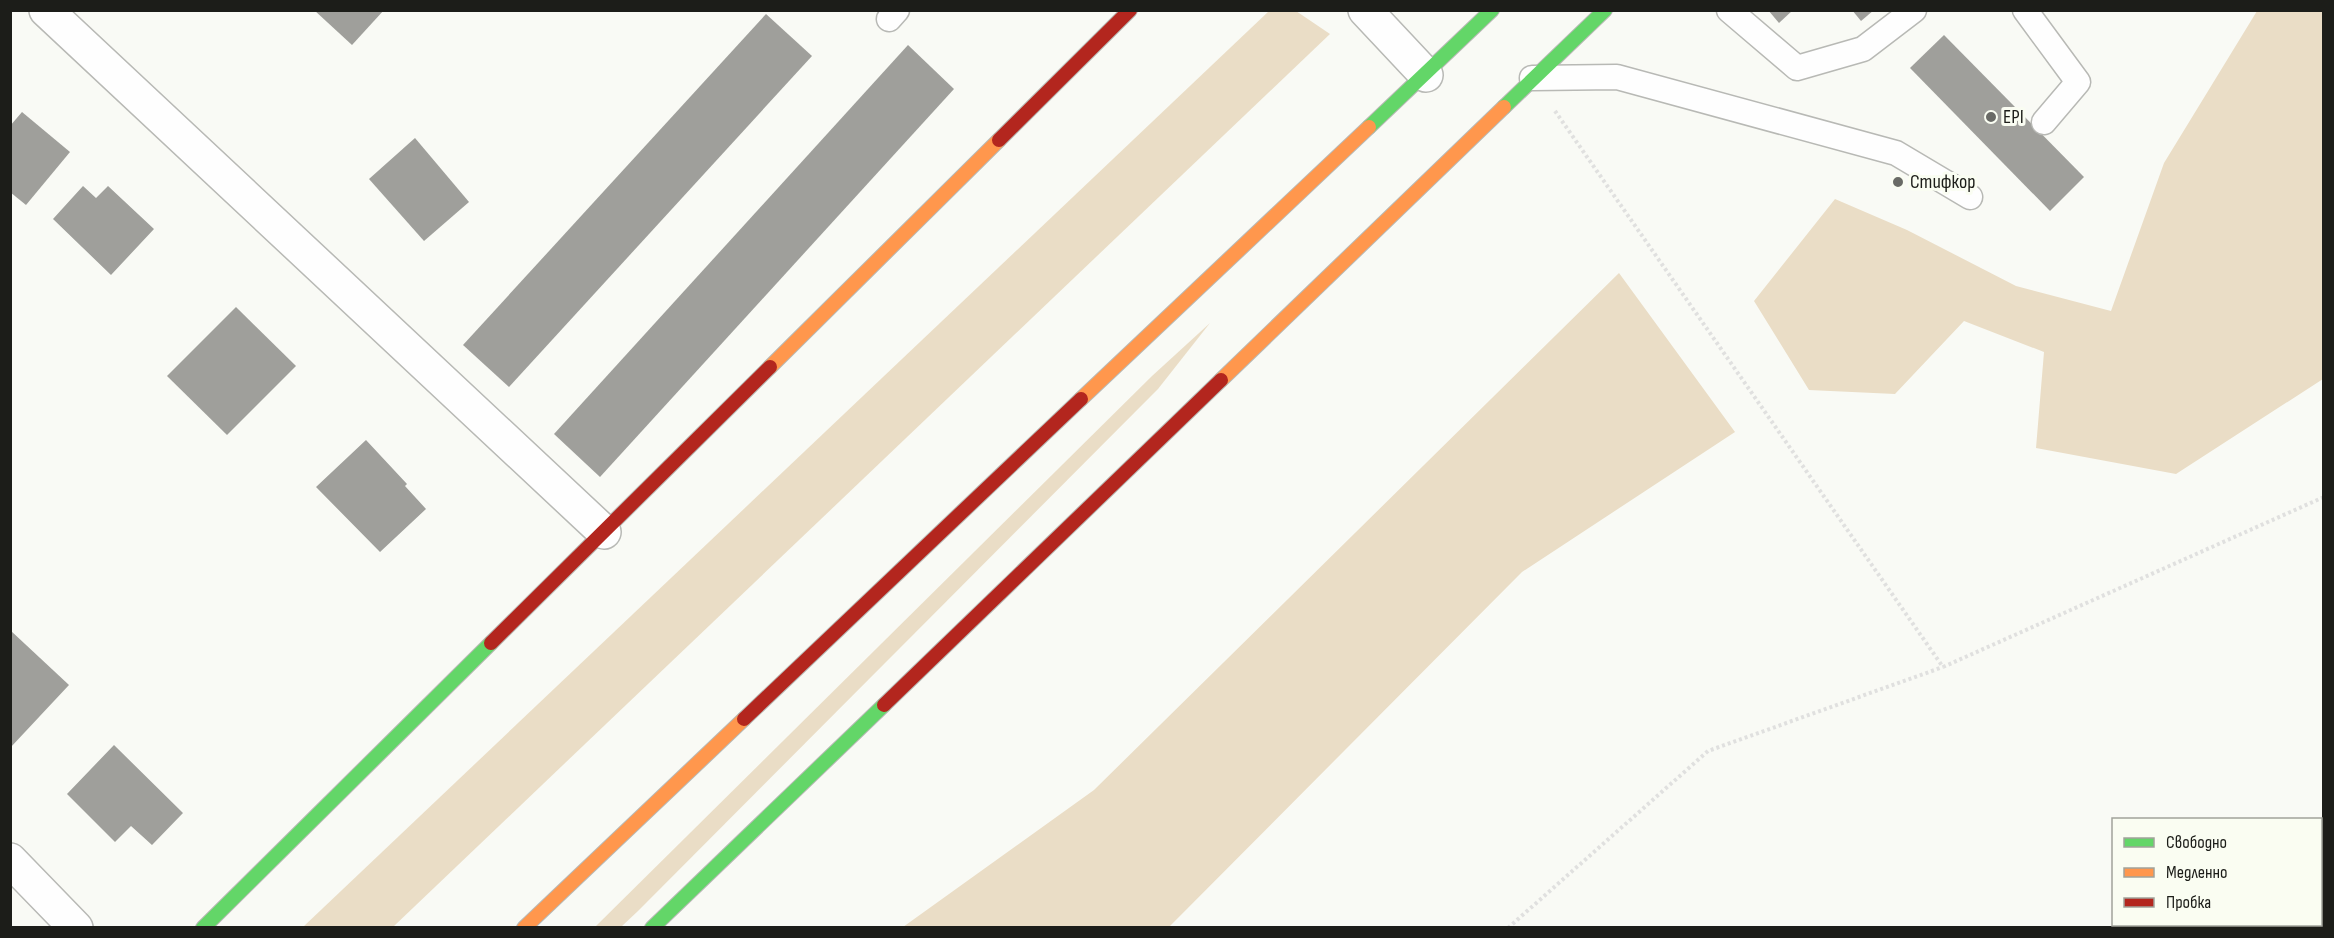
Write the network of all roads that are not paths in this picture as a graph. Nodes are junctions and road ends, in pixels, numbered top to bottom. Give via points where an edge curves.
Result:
1 (46, 10) edge
2 (1130, 10) edge
3 (1365, 10) edge
4 (1492, 10) edge
5 (1605, 10) edge
6 (1729, 10) edge
7 (1914, 10) edge
8 (2025, 10) edge
9 (1426, 75) junction
10 (1532, 78) junction
11 (2044, 122) dead end
12 (1970, 197) dead end
13 (604, 532) junction
14 (10, 860) edge
15 (76, 927) edge
16 (203, 927) edge
17 (524, 927) edge
18 (652, 927) edge

1 - 13 street
2 - 13 main road
3 - 9 street
4 - 9 main road
5 - 10 main road
6 - 7 lane via 1797,68 1863,49
8 - 11 lane via 2078,82
9 - 17 main road
10 - 12 lane via 1617,77 1896,153
10 - 18 main road
13 - 16 main road
14 - 15 street

